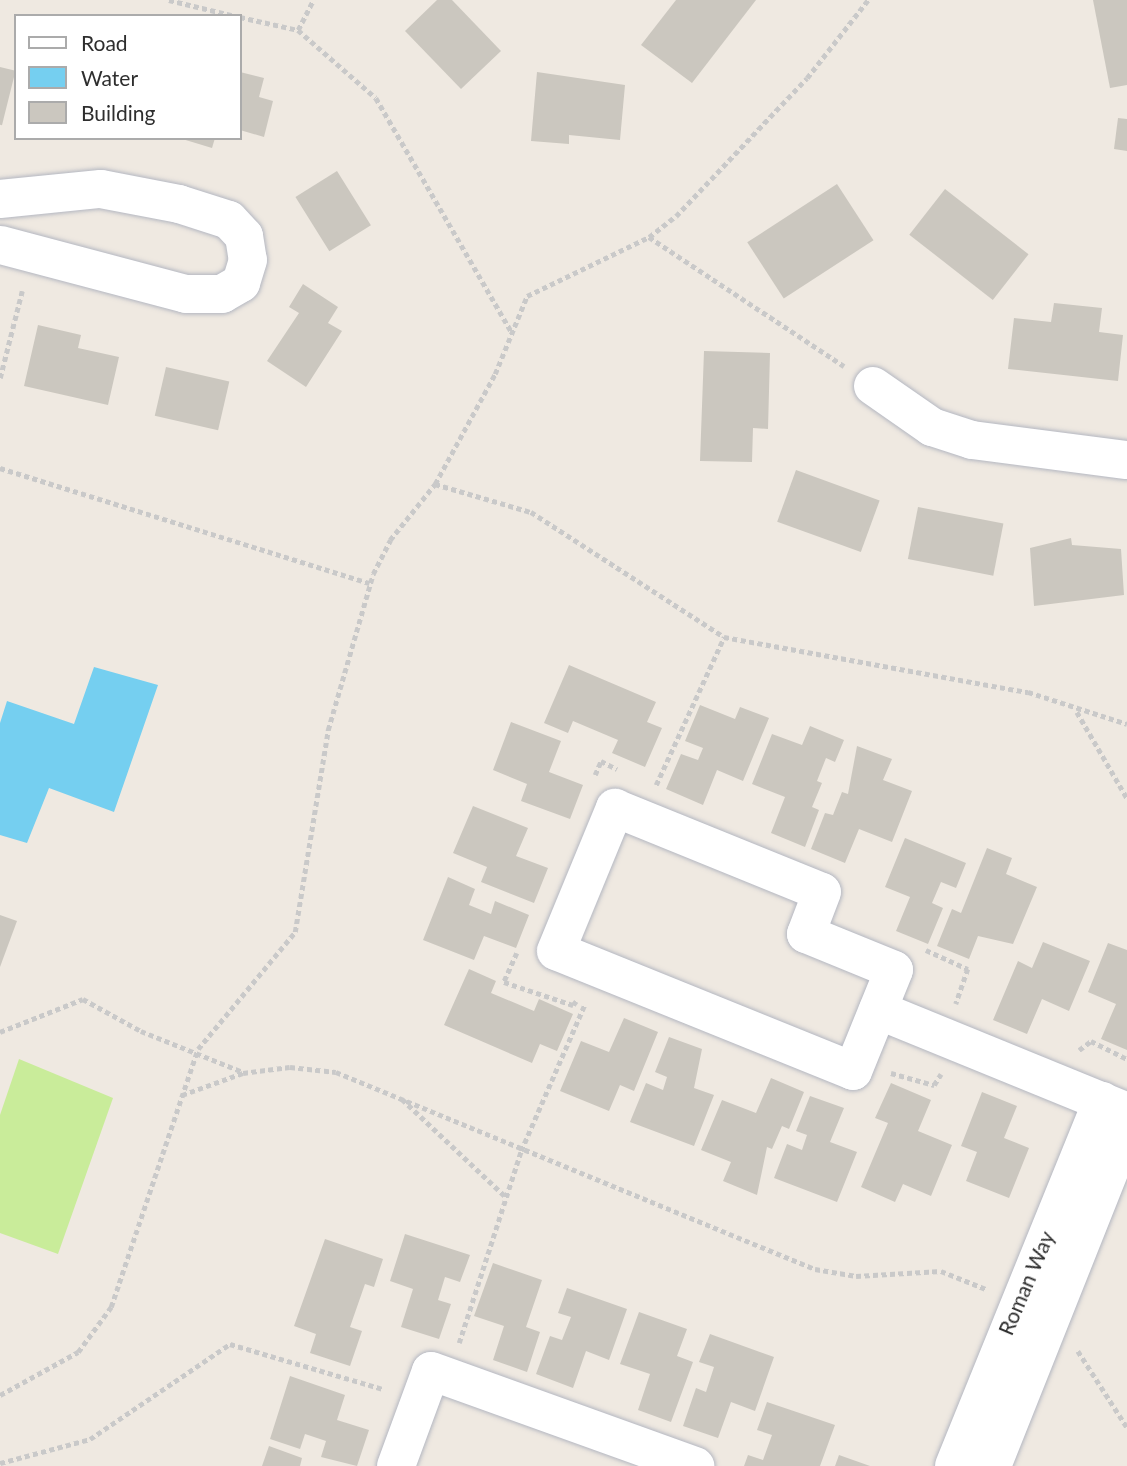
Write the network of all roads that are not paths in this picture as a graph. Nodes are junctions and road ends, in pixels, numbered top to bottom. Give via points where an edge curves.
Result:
1 (0, 199) edge
2 (16, 249) edge
3 (873, 386) road end
4 (1127, 460) edge
5 (878, 1010) junction
6 (1119, 1113) edge
7 (396, 1466) edge
8 (695, 1466) edge
9 (954, 1466) edge
10 (992, 1466) edge

1 - 2 street via 101,189 179,204 229,220 244,236 248,260 241,283 222,294 186,293
3 - 4 street via 932,427 972,440
5 - 5 street via 894,970 806,934 822,892 615,808 556,951 853,1071
5 - 6 street
6 - 9 street, Roman Way
6 - 10 street, Roman Way
7 - 8 street via 434,1389

